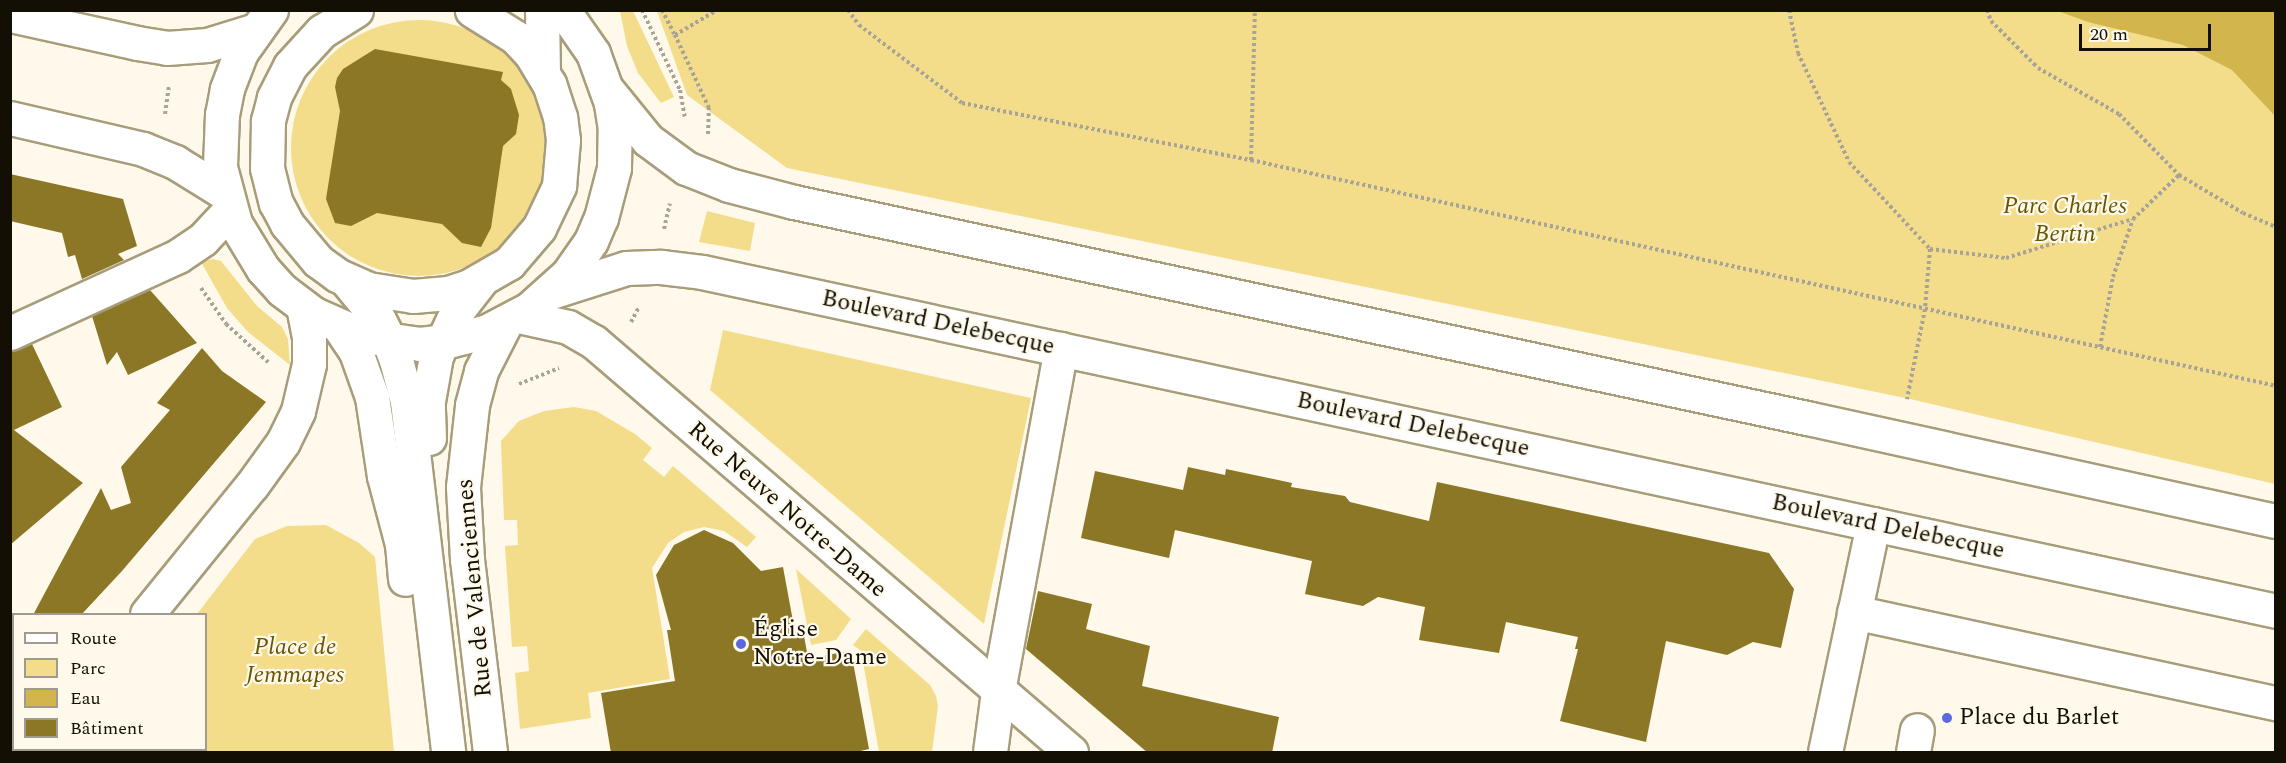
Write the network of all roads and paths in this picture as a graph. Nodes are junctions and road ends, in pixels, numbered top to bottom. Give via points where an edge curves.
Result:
1 (356, 10) edge
2 (472, 10) edge
3 (542, 10) edge
4 (563, 10) edge
5 (592, 10) edge
6 (662, 10) edge
7 (717, 10) edge
8 (848, 10) edge
9 (1255, 10) edge
10 (1789, 10) edge
11 (1987, 10) edge
12 (10, 15) edge
13 (263, 20) edge
14 (675, 35) junction
15 (593, 53) junction
16 (543, 73) junction
17 (608, 91) junction
18 (10, 118) edge
19 (1251, 160) junction
20 (2179, 175) junction
21 (704, 176) junction
22 (227, 201) junction
23 (2133, 219) junction
24 (2276, 228) edge
25 (1930, 249) junction
26 (347, 280) junction
27 (480, 282) junction
28 (551, 292) junction
29 (303, 307) junction
30 (1925, 309) junction
31 (512, 319) junction
32 (340, 328) junction
33 (10, 333) edge
34 (389, 341) junction
35 (441, 342) junction
36 (2100, 347) junction
37 (1061, 349) junction
38 (2276, 386) edge
39 (1899, 438) junction
40 (2276, 521) edge
41 (1873, 524) junction
42 (2276, 610) edge
43 (1854, 612) junction
44 (149, 613) edge
45 (998, 691) junction
46 (2276, 703) edge
47 (425, 753) edge
48 (448, 753) edge
49 (466, 753) edge
50 (490, 753) edge
51 (990, 753) edge
52 (1071, 753) edge
53 (1825, 753) edge

1 - 26 main road via 322,31 290,66 271,109 266,145 276,203 287,224 309,252
2 - 16 main road via 515,37
3 - 16 main road
4 - 15 main road
5 - 15 main road
6 - 14 path
7 - 14 path
8 - 19 path via 859,25 962,103
9 - 19 path
10 - 25 path via 1798,53 1850,162
11 - 20 path via 1991,21 2038,68 2119,114
12 - 13 main road via 167,48 213,44
13 - 22 main road via 236,64 222,114 219,154
14 - 21 path via 710,108
15 - 17 main road
16 - 27 main road via 554,94 562,128 559,186 533,238 509,263
17 - 21 main road via 648,140 675,161
17 - 28 main road via 616,141 610,193 591,241
18 - 22 main road via 143,149 175,162
19 - 30 path
20 - 23 path
20 - 24 path
21 - 39 main road via 794,202
22 - 29 main road via 255,259
22 - 33 main road via 203,239 178,256
23 - 25 path via 2006,258
23 - 36 path via 2113,278
25 - 30 path
26 - 27 main road via 379,292 413,296 448,293
26 - 34 main road via 379,320
27 - 35 main road via 457,311
28 - 31 main road
28 - 37 main road, Boulevard Delebecque via 626,268 676,268
29 - 32 main road
29 - 44 main road via 309,364 303,397 288,431 252,485
30 - 36 path
30 - 39 path
31 - 35 main road via 485,332
31 - 45 main road, Rue Neuve Notre-Dame via 568,327 594,342
31 - 50 main road, Rue de Valenciennes via 481,371 472,405 464,487 467,559
32 - 34 main road
32 - 47 main road via 356,352 369,388 384,476 398,528
34 - 35 main road
34 - 48 main road via 407,401
35 - 49 main road via 429,391 428,422
36 - 38 path
37 - 41 main road, Boulevard Delebecque
37 - 45 main road
39 - 40 main road
41 - 42 main road, Boulevard Delebecque
41 - 43 main road
43 - 46 main road
43 - 53 main road
45 - 51 main road
45 - 52 main road, Rue Neuve Notre-Dame

